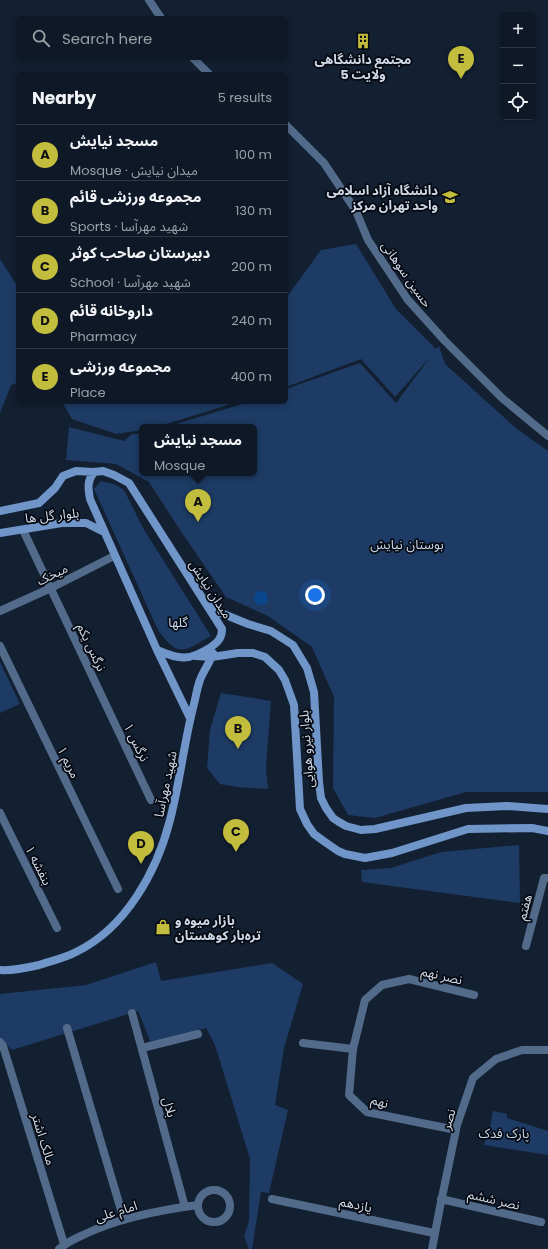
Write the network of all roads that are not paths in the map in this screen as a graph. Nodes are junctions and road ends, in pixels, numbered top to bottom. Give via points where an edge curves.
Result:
1 (149, 0) edge
2 (160, 16) edge
3 (195, 60) edge
4 (207, 72) edge
5 (288, 127) edge
6 (548, 436) edge
7 (94, 472) junction
8 (0, 511) edge
9 (23, 530) junction
10 (104, 532) junction
11 (0, 533) edge
12 (114, 556) junction
13 (51, 588) junction
14 (197, 590) junction
15 (0, 611) edge
16 (217, 642) junction
17 (0, 646) edge
18 (157, 650) junction
19 (195, 656) junction
20 (212, 657) junction
21 (112, 717) joint
22 (190, 718) junction
23 (151, 800) dead end
24 (548, 809) edge
25 (0, 813) edge
26 (548, 831) edge
27 (548, 878) edge
28 (118, 889) dead end
29 (57, 928) dead end
30 (526, 946) dead end
31 (0, 970) edge
32 (474, 995) dead end
33 (132, 1013) dead end
34 (68, 1028) dead end
35 (198, 1034) dead end
36 (0, 1042) edge
37 (303, 1043) dead end
38 (142, 1048) junction
39 (353, 1049) junction
40 (548, 1050) edge
41 (456, 1130) junction
42 (272, 1198) dead end
43 (441, 1199) junction
44 (198, 1205) dead end
45 (185, 1207) junction
46 (124, 1220) junction
47 (541, 1222) dead end
48 (434, 1233) junction
49 (62, 1247) edge
50 (432, 1249) edge

1 - 2 street
3 - 4 street
5 - 6 street, حسین سوهانی via 324,163 356,211 368,240 408,300 502,398
7 - 8 main road, بلوار گل ها via 76,470 63,476 39,503
7 - 10 main road via 88,480 89,494
7 - 14 main road, میدان نیایش via 103,471 129,483
9 - 10 main road, بلوار گل ها via 62,523 86,523
9 - 11 main road, بلوار گل ها
9 - 13 street, نرگس یکم
10 - 12 main road
12 - 13 street, میخک
12 - 18 main road
13 - 15 street, میخک
13 - 21 street, نرگس یکم
14 - 16 main road, میدان نیایش via 222,629 222,637
14 - 24 main road, بلوار نیرو هوایی via 221,613 271,631 293,645 300,656 307,668 314,692 321,798 333,818 339,822 361,830 375,830 466,808 507,806
16 - 19 main road
16 - 20 main road, شهید مهرآسا
17 - 28 street, مریم ۱
18 - 19 main road via 172,656
18 - 22 main road
19 - 20 main road, بلوار نیرو هوایی
20 - 22 main road, شهید مهرآسا via 199,681
20 - 26 main road, بلوار نیرو هوایی via 253,653 265,657 279,670 294,705 300,809 314,834 338,851 365,858 392,853 468,829 532,828
21 - 23 street, نرگس ۱
22 - 31 main road, شهید مهرآسا via 170,820 152,870 127,910 99,938 77,952 50,962
25 - 29 street, بنفشه ۱
27 - 30 street, هفتم via 544,878
32 - 39 street, نصر نهم via 409,979 382,984 365,1000
33 - 38 street, بلال
34 - 46 street
35 - 38 street
36 - 49 street, مالک اشتر
37 - 39 street
38 - 45 street, بلال
39 - 41 street, نهم via 349,1095 366,1112
40 - 41 street, نصر via 522,1050 496,1059 473,1078
41 - 43 street, نصر
42 - 48 street, یازدهم
43 - 47 street, نصر ششم
43 - 48 street, نصر
44 - 45 street, امام علی
45 - 46 street, امام علی
46 - 49 street, امام علی via 98,1228
48 - 50 street, نصر

